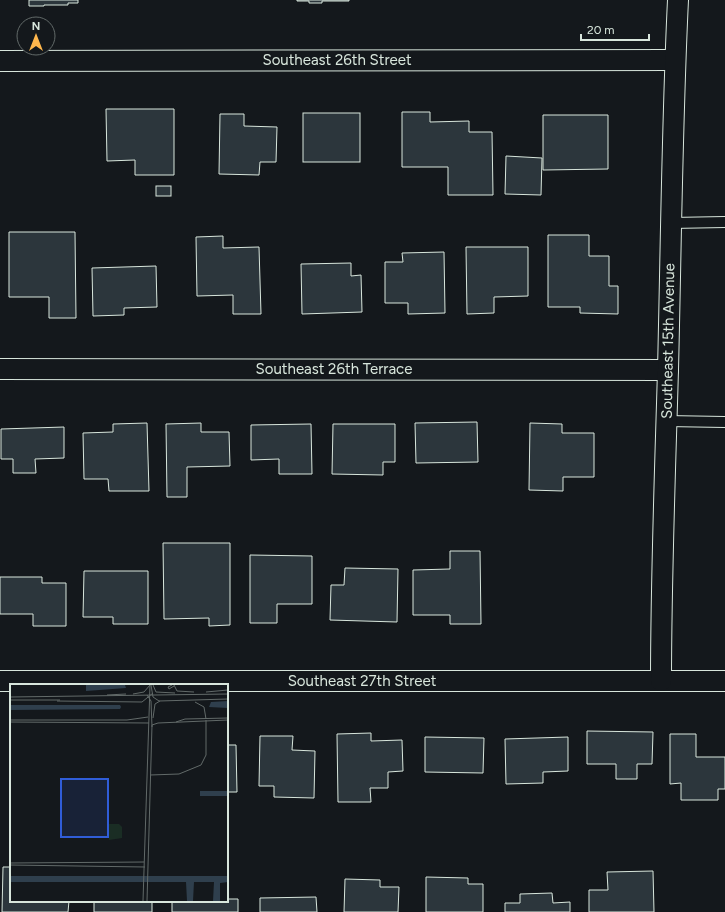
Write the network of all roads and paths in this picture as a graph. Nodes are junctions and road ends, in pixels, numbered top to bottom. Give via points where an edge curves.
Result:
1 (678, 0) edge
2 (675, 60) junction
3 (0, 61) edge
4 (725, 222) edge
5 (671, 223) junction
6 (0, 369) edge
7 (668, 370) junction
8 (666, 421) junction
9 (725, 422) edge
10 (0, 681) edge
11 (661, 681) junction
12 (725, 681) edge

1 - 2 street, Southeast 15th Avenue
2 - 3 street, Southeast 26th Street
2 - 5 street, Southeast 15th Avenue
4 - 5 lane
5 - 7 street, Southeast 15th Avenue
6 - 7 street, Southeast 26th Terrace
7 - 8 street, Southeast 15th Avenue
8 - 9 lane
8 - 11 street, Southeast 15th Avenue
10 - 11 street, Southeast 27th Street
11 - 12 street, Southeast 27th Street

